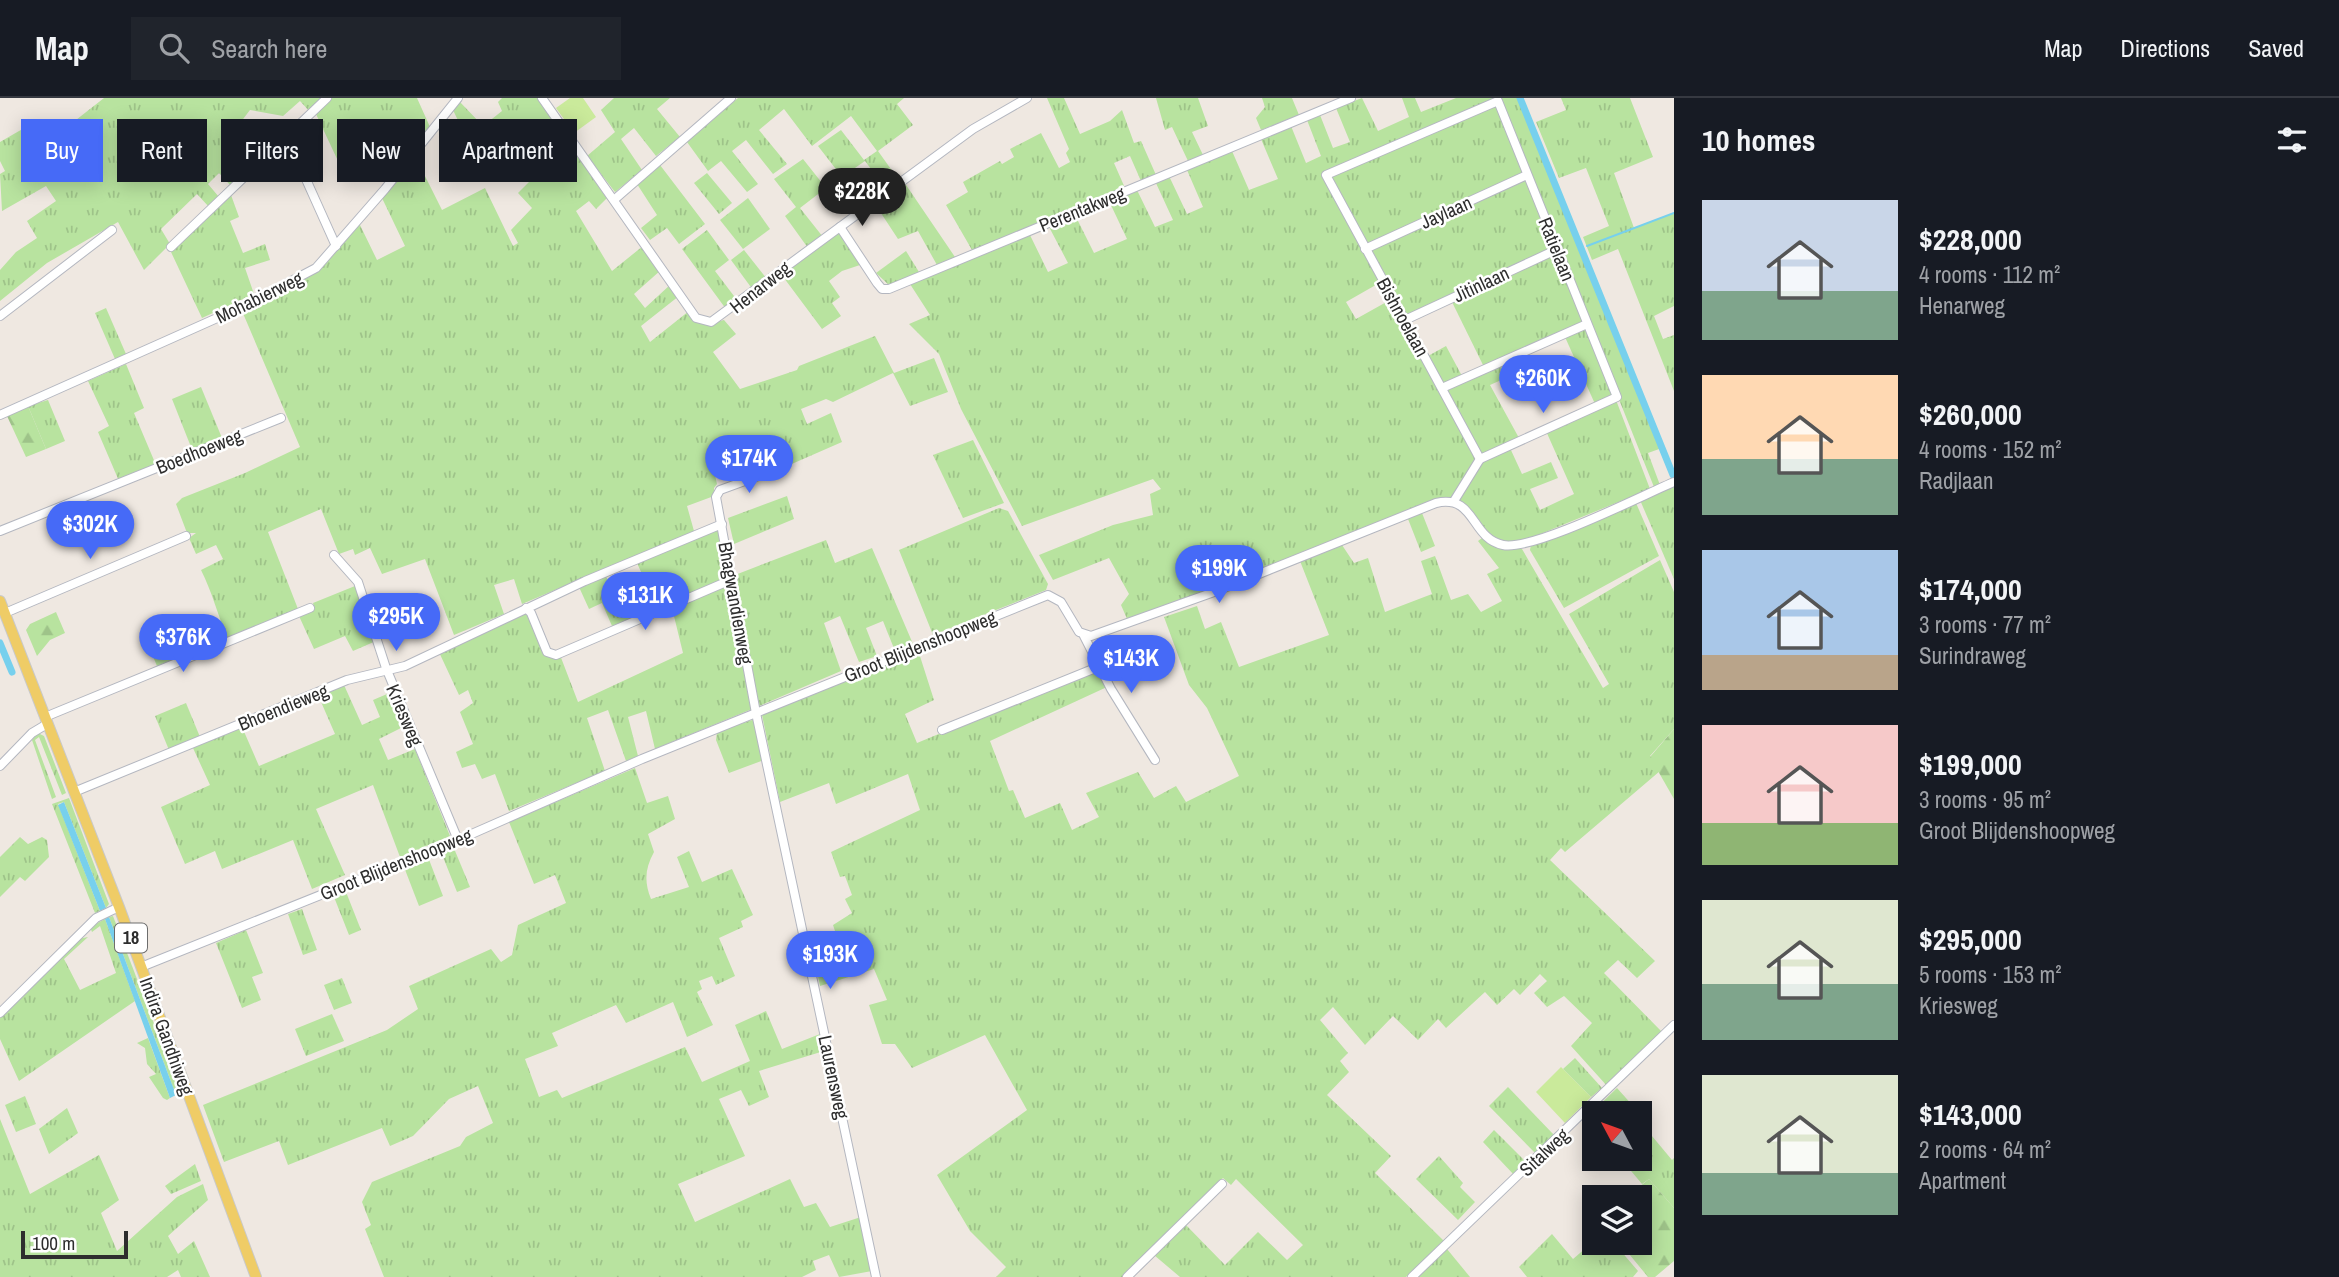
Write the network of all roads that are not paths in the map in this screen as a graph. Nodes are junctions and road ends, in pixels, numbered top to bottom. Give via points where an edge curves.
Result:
1 (327, 98) edge
2 (458, 98) edge
3 (542, 98) edge
4 (731, 98) edge
5 (1027, 98) edge
6 (1351, 98) edge
7 (305, 119) edge
8 (1326, 175) joint
9 (1527, 175) junction
10 (240, 182) edge
11 (307, 182) edge
12 (615, 199) junction
13 (840, 227) junction
14 (112, 230) dead end
15 (336, 246) junction
16 (171, 247) dead end
17 (1365, 249) junction
18 (1558, 249) junction
19 (0, 316) edge
20 (1405, 320) junction
21 (1587, 324) junction
22 (1442, 388) junction
23 (0, 415) edge
24 (281, 418) dead end
25 (1480, 459) junction
26 (764, 474) dead end
27 (1674, 482) edge
28 (1454, 501) junction
29 (722, 524) junction
30 (0, 531) edge
31 (186, 536) dead end
32 (334, 555) dead end
33 (733, 579) junction
34 (0, 600) edge
35 (310, 608) dead end
36 (526, 608) junction
37 (5, 613) junction
38 (1084, 636) junction
39 (1098, 667) junction
40 (386, 668) junction
41 (756, 713) junction
42 (46, 720) junction
43 (942, 730) dead end
44 (1155, 760) dead end
45 (0, 766) edge
46 (74, 792) junction
47 (458, 840) junction
48 (115, 909) junction
49 (141, 967) junction
50 (0, 1013) edge
51 (1674, 1025) edge
52 (1222, 1184) dead end
53 (256, 1277) edge
54 (876, 1277) edge
55 (1127, 1277) edge
56 (1412, 1277) edge

1 - 7 street
2 - 15 street, Mohabierweg
3 - 12 street
4 - 12 street
5 - 13 street, Henarweg via 973,129
6 - 13 street, Perentakweg via 889,289 877,283
8 - 9 street, Ratielaan via 1498,101
8 - 17 street, Bishnoelaan
9 - 17 street, Jaylaan
9 - 18 street, Ratielaan
10 - 16 street
11 - 15 street
12 - 13 street, Henarweg via 696,318 705,322 718,319
14 - 19 street
15 - 23 street, Mohabierweg via 316,268 244,306
17 - 20 street, Bishnoelaan
18 - 20 street, Jitinlaan
18 - 21 street, Ratielaan
20 - 22 street, Bishnoelaan
21 - 22 street
21 - 25 street, Ratielaan via 1617,397
22 - 25 street, Bishnoelaan
24 - 30 street, Boedhoeweg
25 - 28 street
26 - 29 street, Bhagwandienweg via 717,493
27 - 28 street via 1514,545 1491,541
28 - 38 street via 1436,503 1213,592
29 - 33 street, Bhagwandienweg
29 - 36 street, Bhoendieweg
31 - 37 street
32 - 40 street, Kriesweg via 358,582
33 - 36 street via 551,654
33 - 41 street, Bhagwandienweg
34 - 37 main road, Indira Gandhiweg / 18
35 - 42 street
36 - 40 street, Bhoendieweg via 405,666
37 - 42 main road, Indira Gandhiweg / 18
38 - 39 street
38 - 41 street, Groot Blijdenshoopweg via 1061,602 1048,594
39 - 43 street
39 - 44 street
40 - 46 street, Bhoendieweg
40 - 47 street, Kriesweg
41 - 47 street, Groot Blijdenshoopweg
41 - 54 street, Laurensweg
42 - 45 street
42 - 46 main road, Indira Gandhiweg / 18
46 - 48 main road, Indira Gandhiweg / 18
47 - 49 street, Groot Blijdenshoopweg
48 - 49 main road, Indira Gandhiweg / 18
48 - 50 street via 96,918
49 - 53 main road, Indira Gandhiweg / 18
51 - 56 street, Sitalweg
52 - 55 street

